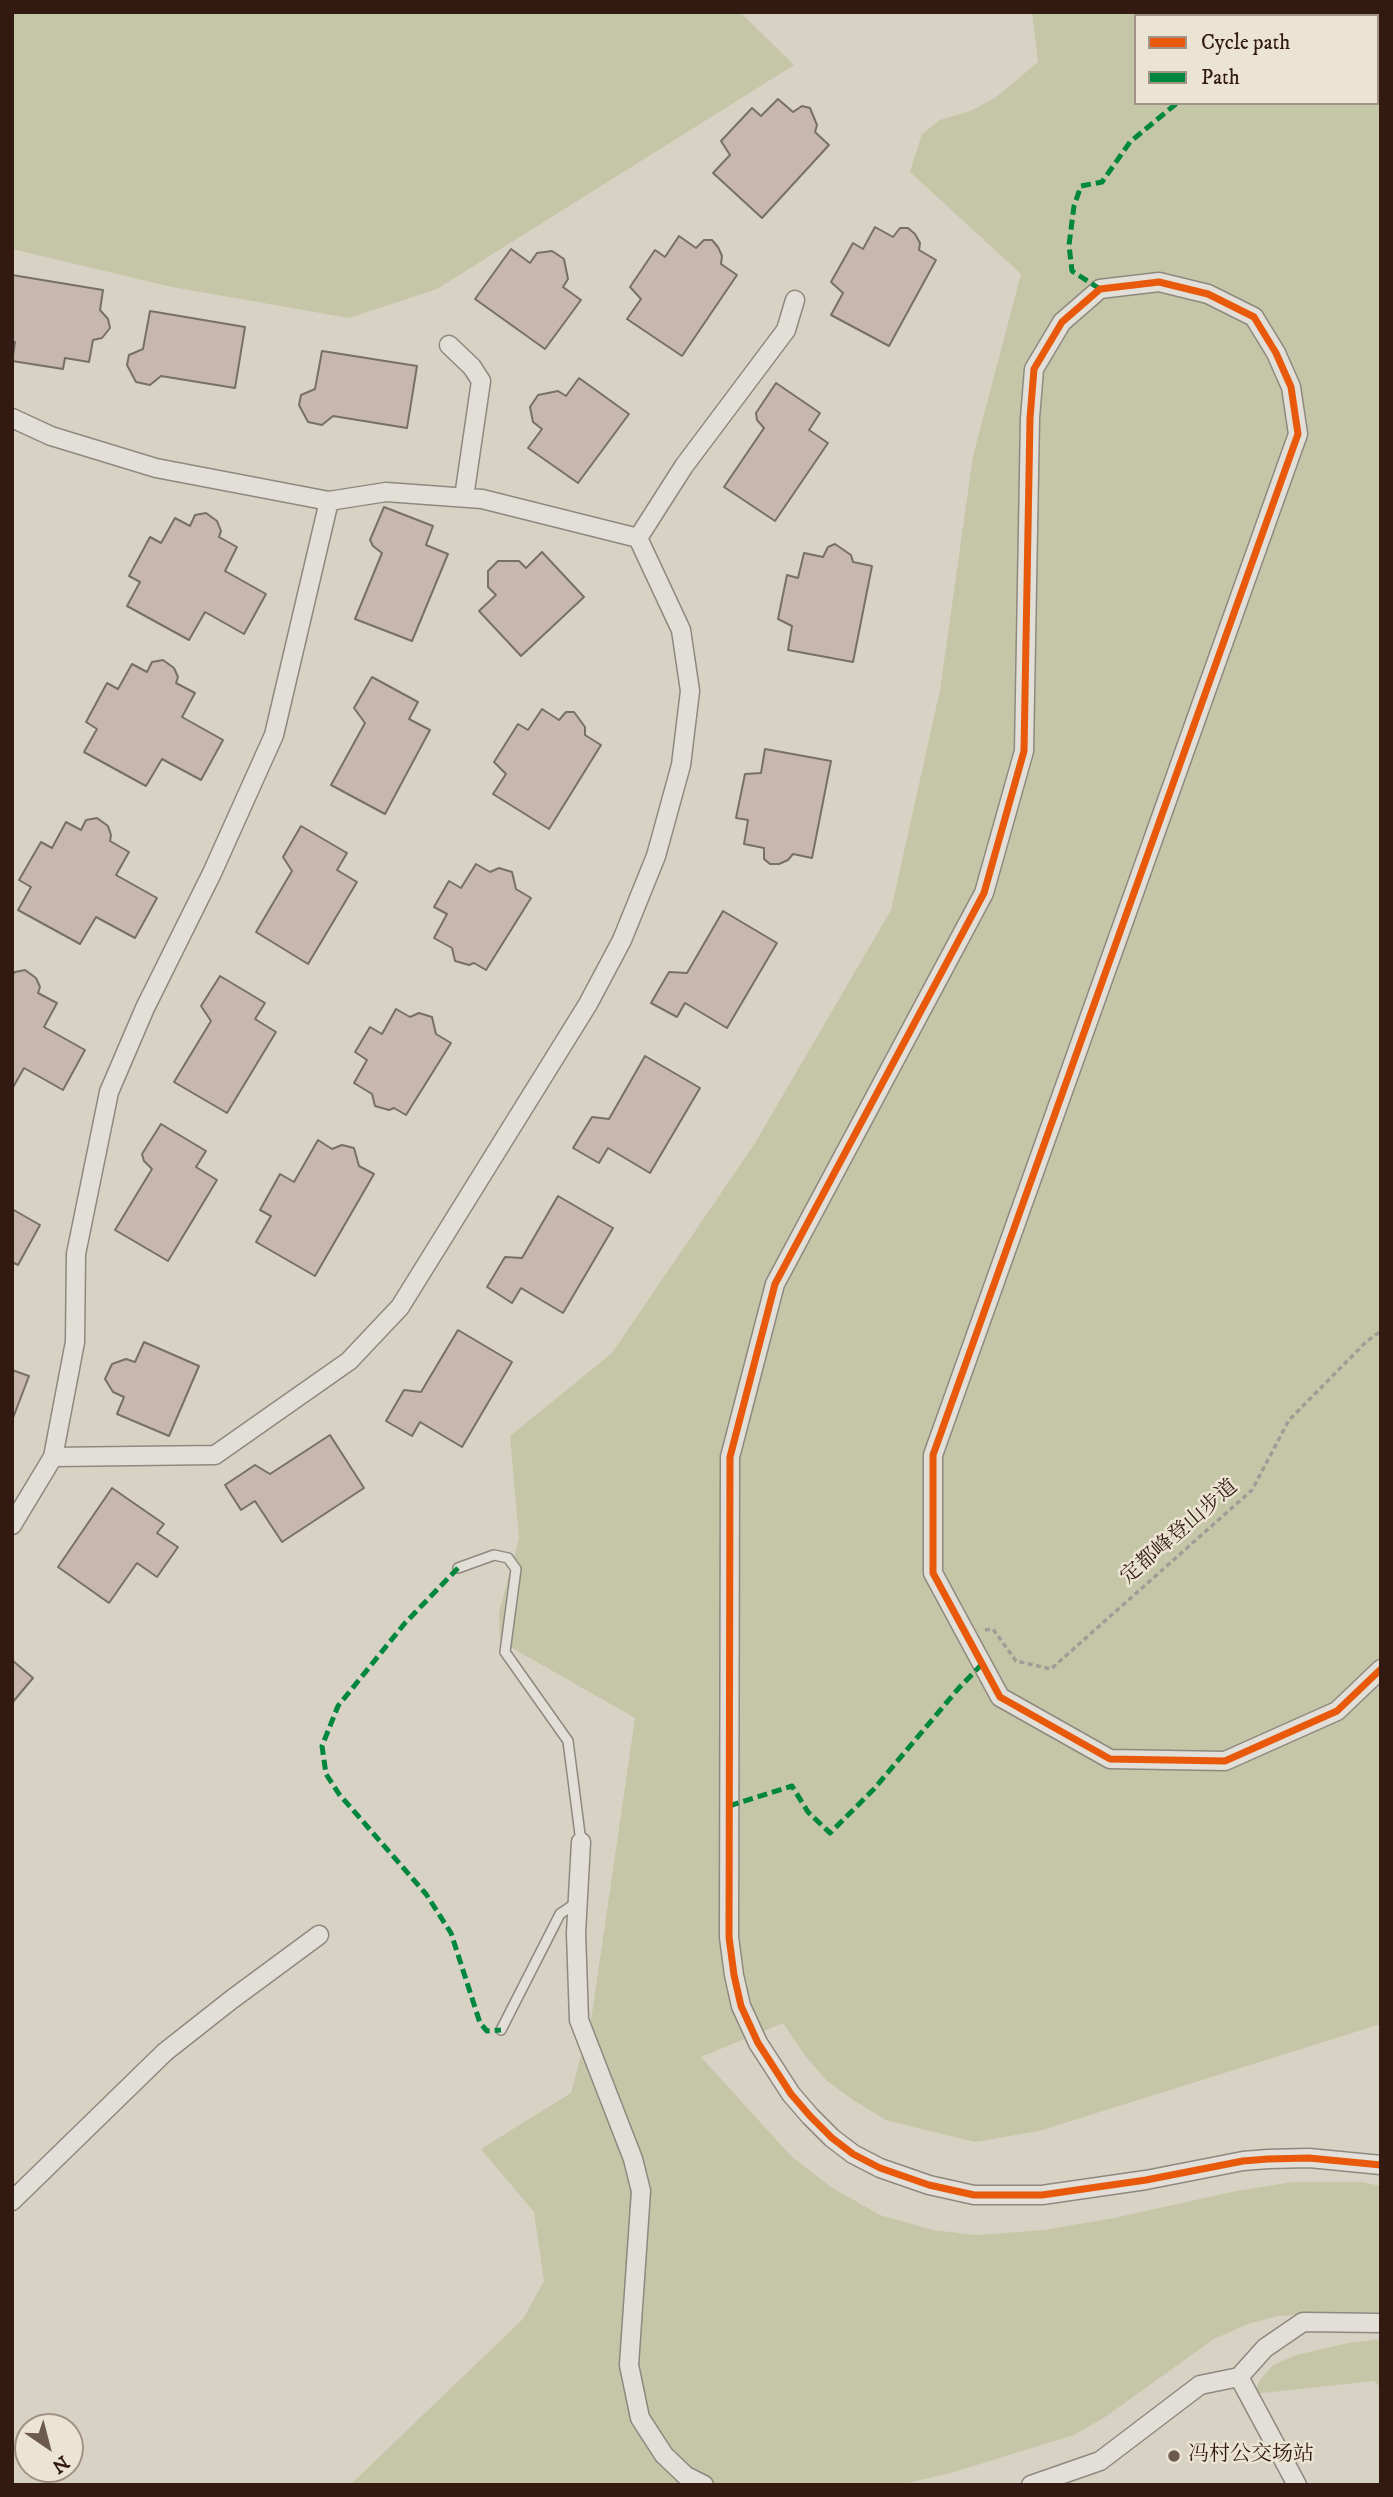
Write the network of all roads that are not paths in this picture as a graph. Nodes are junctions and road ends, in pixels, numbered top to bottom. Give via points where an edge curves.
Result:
1 (795, 300) dead end
2 (449, 345) dead end
3 (12, 418) edge
4 (464, 498) junction
5 (328, 501) junction
6 (638, 538) junction
7 (53, 1457) junction
8 (12, 1525) edge
9 (458, 1568) dead end
10 (1381, 1670) edge
11 (581, 1842) joint
12 (578, 1902) junction
13 (319, 1935) dead end
14 (501, 2030) dead end
15 (1381, 2165) edge
16 (12, 2201) edge
17 (1381, 2323) edge
18 (1239, 2376) junction
19 (704, 2485) edge
20 (1031, 2485) edge
21 (1297, 2485) edge

1 - 6 street via 786,330 684,466
2 - 4 street via 481,382
3 - 5 street via 51,436 156,468
4 - 5 street via 386,492
4 - 6 street
5 - 7 street via 274,735 109,1092 76,1254 75,1342
6 - 7 street via 681,630 690,691 681,765 656,856 622,940 588,1004 400,1307 349,1362 215,1455
7 - 8 street
9 - 11 lane via 494,1555 508,1558 516,1569 505,1652 568,1741
10 - 15 street via 1337,1711 1225,1761 1110,1759 1000,1697 933,1573 933,1455 1298,434 1291,387 1254,317 1208,294 1159,282 1100,289 1062,322 1034,369 1024,751 984,892 775,1284 730,1457 729,1937 741,2006 791,2094 853,2154 902,2176 974,2195 1002,2196 1146,2180 1243,2161 1309,2158
11 - 12 street
12 - 14 lane via 559,1914
12 - 19 street via 579,2020 641,2191 629,2365 640,2418 664,2455 686,2476
13 - 16 street via 165,2052
17 - 18 street via 1303,2322 1265,2348
18 - 20 street via 1200,2385 1100,2461
18 - 21 street

